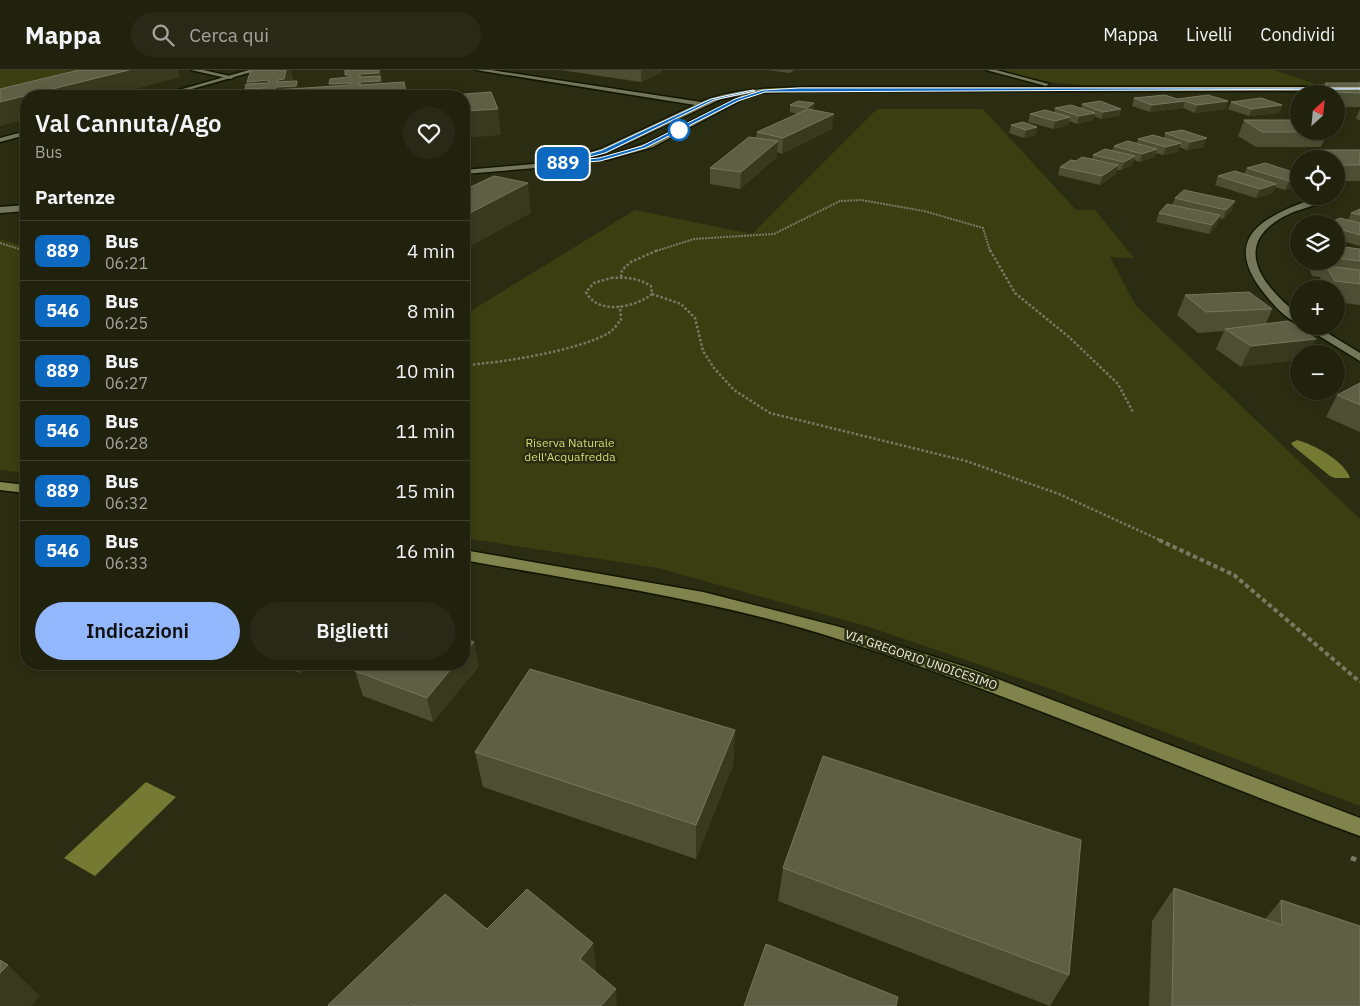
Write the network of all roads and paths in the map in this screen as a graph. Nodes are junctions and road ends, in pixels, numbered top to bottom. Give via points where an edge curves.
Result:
1 (194, 70) edge
2 (256, 70) edge
3 (479, 70) edge
4 (990, 70) edge
5 (231, 77) junction
6 (1360, 89) edge
7 (183, 90) edge
8 (1073, 90) junction
9 (764, 91) junction
10 (702, 104) junction
11 (724, 107) junction
12 (20, 135) edge
13 (0, 140) edge
14 (560, 163) junction
15 (470, 171) edge
16 (1305, 205) edge
17 (20, 208) edge
18 (0, 210) edge
19 (0, 243) edge
20 (20, 249) edge
21 (621, 277) junction
22 (652, 294) junction
23 (620, 306) junction
24 (1290, 312) edge
25 (1323, 335) edge
26 (1360, 358) edge
27 (470, 365) edge
28 (1133, 412) dead end
29 (0, 486) edge
30 (20, 488) edge
31 (470, 556) edge
32 (1360, 682) edge
33 (1360, 826) edge
34 (1342, 854) dead end
35 (1360, 861) edge

1 - 5 street
2 - 5 street
3 - 10 street
4 - 8 street
5 - 7 street
6 - 8 street
8 - 9 street
9 - 10 street via 734,94
9 - 11 street
10 - 11 street
10 - 14 street via 604,152
11 - 14 street via 643,147 600,159
12 - 13 street
14 - 15 street
16 - 24 street via 1266,225 1253,237 1250,248 1251,262 1258,278 1271,296
17 - 18 street
19 - 20 path
21 - 22 path via 646,282 651,286
21 - 23 path via 594,283 586,292 599,304
21 - 28 path via 622,270 632,262 659,250 694,239 774,234 840,201 861,200 924,211 983,228 987,246 1015,293 1069,337 1118,384
22 - 23 path via 640,303
22 - 32 path via 681,304 695,318 703,351 714,368 734,390 770,413 966,461 1059,494 1234,575
23 - 27 path via 621,320 609,333 542,353
25 - 26 street
29 - 30 street
31 - 33 street, VIA GREGORIO UNDICESIMO via 703,598 867,641 963,673
34 - 35 path

